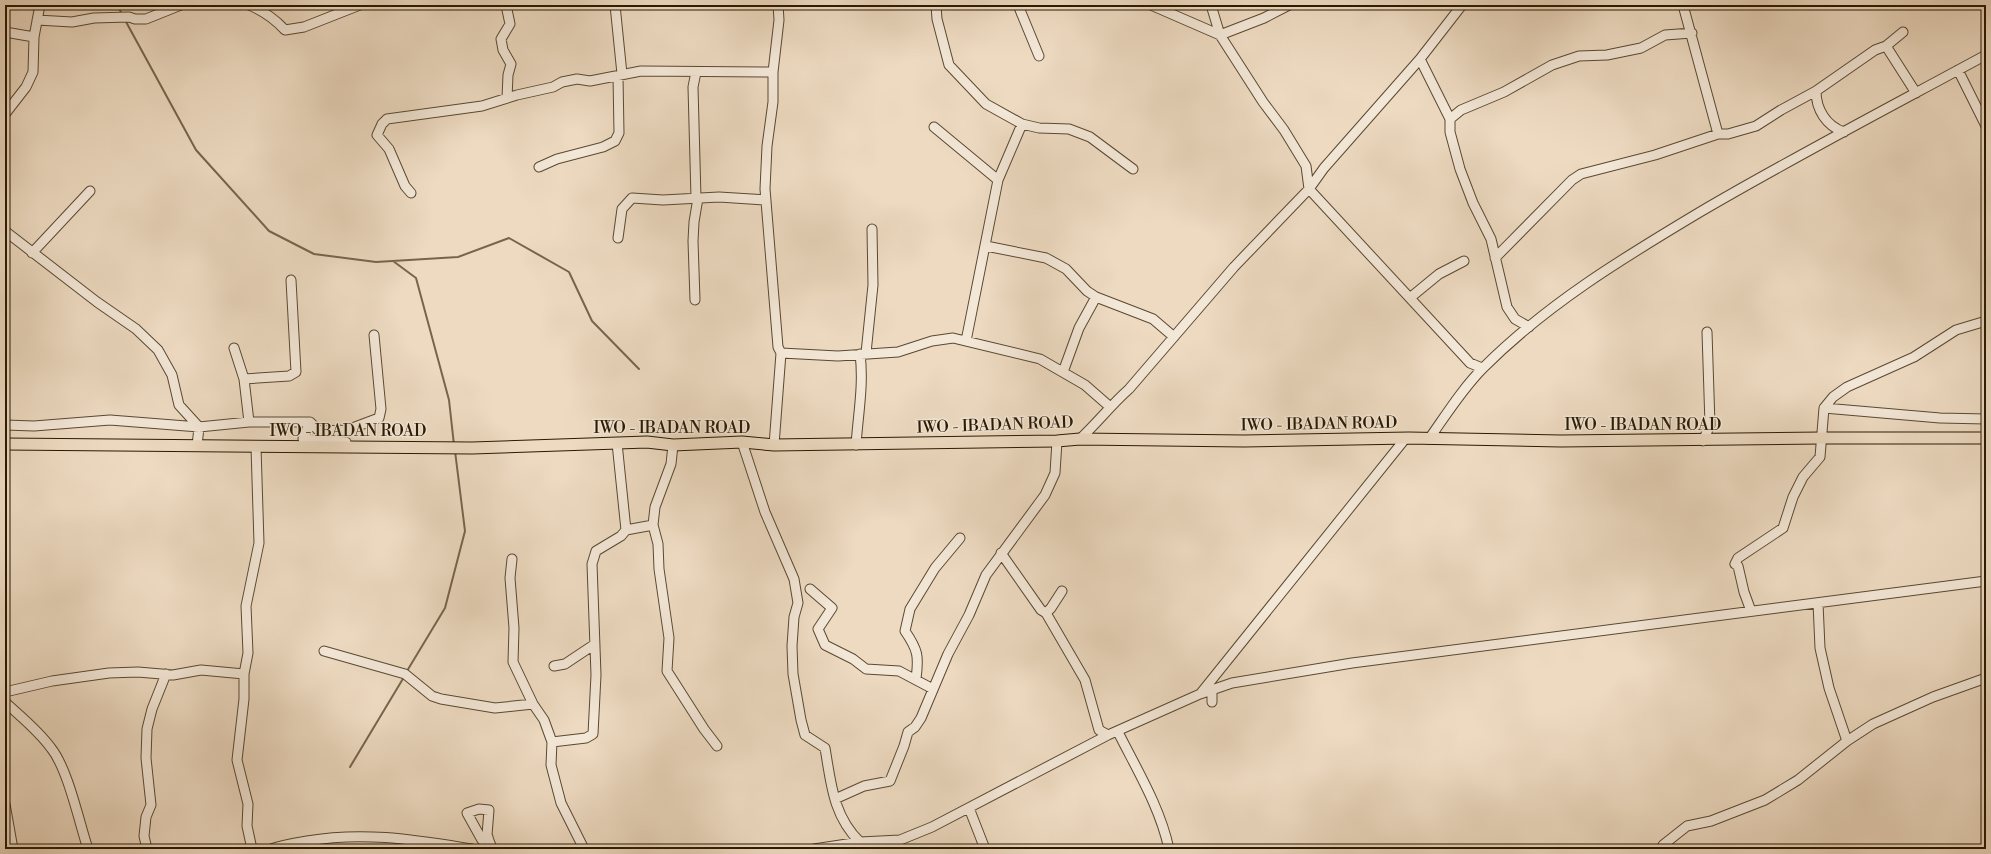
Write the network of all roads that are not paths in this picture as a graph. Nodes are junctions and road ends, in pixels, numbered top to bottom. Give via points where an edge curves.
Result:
1 (40, 5) edge
2 (181, 5) edge
3 (249, 5) edge
4 (360, 5) edge
5 (506, 5) edge
6 (615, 5) edge
7 (778, 5) edge
8 (936, 5) edge
9 (1018, 5) edge
10 (1151, 5) edge
11 (1211, 5) edge
12 (1290, 5) edge
13 (1462, 5) edge
14 (1683, 5) edge
15 (37, 20) junction
16 (5, 32) edge
17 (1903, 32) dead end
18 (1692, 33) junction
19 (1220, 35) junction
20 (34, 37) junction
21 (1886, 46) junction
22 (1986, 55) edge
23 (1039, 56) dead end
24 (1420, 59) junction
25 (1958, 70) junction
26 (696, 72) junction
27 (773, 72) junction
28 (620, 75) junction
29 (1816, 91) junction
30 (1916, 93) junction
31 (507, 98) junction
32 (5, 114) edge
33 (1450, 119) junction
34 (1022, 124) junction
35 (1986, 126) edge
36 (934, 127) dead end
37 (1844, 132) junction
38 (1718, 134) junction
39 (539, 167) dead end
40 (1133, 169) dead end
41 (998, 180) junction
42 (1309, 189) junction
43 (90, 191) dead end
44 (412, 192) dead end
45 (697, 198) junction
46 (766, 200) junction
47 (872, 229) dead end
48 (5, 231) edge
49 (618, 238) dead end
50 (986, 246) junction
51 (32, 253) junction
52 (1495, 258) junction
53 (1464, 261) dead end
54 (290, 280) dead end
55 (1096, 297) junction
56 (1411, 297) junction
57 (695, 300) dead end
58 (1986, 321) edge
59 (1529, 327) junction
60 (1707, 332) dead end
61 (374, 335) dead end
62 (1174, 337) junction
63 (966, 341) junction
64 (234, 348) dead end
65 (781, 353) junction
66 (863, 354) junction
67 (1482, 368) junction
68 (1063, 372) junction
69 (244, 379) junction
70 (1110, 406) junction
71 (1824, 408) junction
72 (1986, 419) edge
73 (249, 422) junction
74 (310, 422) junction
75 (5, 425) edge
76 (199, 427) junction
77 (1821, 438) junction
78 (1986, 438) edge
79 (1080, 439) junction
80 (1405, 439) junction
81 (1429, 439) junction
82 (1703, 441) junction
83 (742, 442) junction
84 (1057, 442) junction
85 (617, 443) junction
86 (5, 444) edge
87 (672, 445) junction
88 (856, 445) junction
89 (197, 446) junction
90 (774, 446) junction
91 (256, 447) junction
92 (439, 447) junction
93 (654, 525) junction
94 (626, 530) junction
95 (960, 538) dead end
96 (1001, 554) junction
97 (512, 559) dead end
98 (1986, 581) edge
99 (810, 588) dead end
100 (1062, 591) dead end
101 (1818, 603) junction
102 (1751, 611) junction
103 (1046, 612) junction
104 (594, 644) junction
105 (324, 651) dead end
106 (554, 666) dead end
107 (166, 674) junction
108 (244, 674) junction
109 (1986, 678) edge
110 (916, 679) junction
111 (934, 689) junction
112 (1212, 690) junction
113 (5, 692) edge
114 (1200, 694) junction
115 (5, 702) edge
116 (1212, 702) dead end
117 (533, 704) junction
118 (1118, 732) junction
119 (1108, 735) junction
120 (1847, 741) junction
121 (552, 742) junction
122 (717, 746) dead end
123 (835, 799) junction
124 (5, 804) edge
125 (969, 808) junction
126 (488, 837) dead end
127 (900, 840) junction
128 (860, 842) junction
129 (1663, 845) dead end
130 (13, 849) edge
131 (88, 849) edge
132 (147, 849) edge
133 (252, 849) edge
134 (272, 849) edge
135 (472, 849) edge
136 (494, 849) edge
137 (584, 849) edge
138 (814, 849) edge
139 (904, 849) edge
140 (985, 849) edge
141 (1169, 849) edge

1 - 15 street
2 - 15 street via 146,19 94,18 72,22
3 - 4 street via 263,10 285,30 304,27
5 - 31 street via 510,24 501,39 503,50 511,64
6 - 28 street
7 - 27 street via 779,20
8 - 34 street via 949,65 986,104
9 - 23 street
10 - 19 street
11 - 19 street
12 - 19 street
13 - 24 street
14 - 18 street
15 - 20 street
16 - 20 street
17 - 21 street
18 - 33 street via 1665,36 1641,48 1607,55 1579,56 1552,65 1504,92 1461,110
18 - 38 street
19 - 42 street via 1306,166
20 - 32 street via 33,72 26,88
21 - 29 street via 1876,50
21 - 30 street
22 - 25 street
24 - 33 street
24 - 42 street via 1324,168
25 - 30 street
25 - 35 street
26 - 27 street
26 - 28 street via 641,71
26 - 45 street via 693,87
27 - 46 street
28 - 31 street via 590,81 577,79 562,82 553,87
28 - 39 street via 619,133 615,141 603,147 556,159
29 - 37 street via 1816,103 1825,118 1837,130
29 - 38 street via 1756,126
30 - 37 street
31 - 44 street via 482,106 384,121 377,135 389,150 404,186
33 - 52 street via 1450,132 1460,169 1491,239
34 - 40 street via 1039,128 1068,129 1090,137
34 - 41 street
36 - 41 street
37 - 59 street via 1630,254 1592,278
38 - 52 street via 1656,155 1581,174
41 - 50 street
42 - 56 street
42 - 62 street via 1234,267
43 - 51 street
45 - 46 street
45 - 49 street via 632,198 622,209
45 - 57 street via 693,241
46 - 65 street via 778,348
47 - 66 street via 873,285
48 - 51 street
50 - 55 street via 1046,258 1066,269 1086,291
50 - 63 street
51 - 76 street via 136,329 158,350 172,375 179,405
52 - 59 street via 1507,306 1515,320
53 - 56 street via 1439,274
54 - 69 street via 296,372 289,376
55 - 62 street via 1153,319
55 - 68 street via 1079,328
56 - 67 street via 1470,363
58 - 71 street via 1956,330 1914,357 1847,387 1833,397
59 - 67 street
60 - 82 street via 1710,425
61 - 74 street via 381,409 379,418 347,430 319,431
62 - 70 street via 1129,389
63 - 66 street via 953,338 932,341 898,352
63 - 68 street via 1040,359
64 - 69 street
65 - 66 street via 838,356
65 - 90 street
66 - 88 street
67 - 81 street
68 - 70 street via 1085,385
69 - 73 street
70 - 79 street via 1102,418
71 - 72 street via 1940,418
71 - 77 street
73 - 74 street
73 - 76 street
74 - 92 street via 303,440
75 - 76 street via 34,426 110,420
76 - 89 street
77 - 78 main road, IWO - IBADAN ROAD
77 - 82 main road, IWO - IBADAN ROAD
77 - 102 street via 1820,457 1803,477 1793,497 1783,528 1738,558 1735,564 1738,566
79 - 80 main road, IWO - IBADAN ROAD
79 - 84 main road, IWO - IBADAN ROAD
80 - 81 main road, IWO - IBADAN ROAD
80 - 114 street
81 - 82 main road, IWO - IBADAN ROAD
83 - 87 main road, IWO - IBADAN ROAD
83 - 90 main road, IWO - IBADAN ROAD
83 - 123 street via 765,512 794,579 798,603 794,617 793,660 801,720 805,735 825,748 829,780
84 - 88 main road, IWO - IBADAN ROAD
84 - 96 street via 1055,473 1045,495
85 - 87 main road, IWO - IBADAN ROAD via 647,442
85 - 92 main road, IWO - IBADAN ROAD
85 - 94 street
86 - 89 main road, IWO - IBADAN ROAD
87 - 93 street via 671,464 655,507
88 - 90 main road, IWO - IBADAN ROAD
89 - 91 main road, IWO - IBADAN ROAD
91 - 92 main road, IWO - IBADAN ROAD
91 - 108 street via 259,543 246,606 248,654
93 - 94 street
93 - 122 street via 669,638 667,672
94 - 104 street via 621,536 596,551 594,556
95 - 110 street via 935,568 910,609 905,631 915,646 919,659
96 - 103 street via 1041,610
96 - 111 street via 986,575
97 - 117 street via 510,578 514,628 513,662
98 - 101 street
99 - 110 street via 832,608 818,628 826,645 866,669 899,671
100 - 103 street
101 - 102 street
101 - 120 street via 1820,648 1829,688
102 - 112 street via 1352,663 1232,683
103 - 119 street via 1085,680 1099,730
104 - 106 street via 564,664
104 - 121 street via 596,676 593,734 586,738
105 - 117 street via 405,674 432,696 441,699 495,708
107 - 108 street via 202,670
107 - 113 street via 109,673 52,681
107 - 132 street via 147,729 146,758 152,805 146,817 144,836
108 - 133 street via 244,699 237,760 248,804 247,826
109 - 120 street via 1904,709 1873,724
110 - 111 street
111 - 123 street via 921,718 908,732 890,781 864,786
112 - 114 street
112 - 116 street
114 - 118 street
115 - 131 street via 39,733 52,749 62,768
117 - 121 street via 544,720
118 - 119 street
118 - 141 street via 1157,811
119 - 125 street
120 - 129 street via 1798,780 1765,800 1711,821 1687,826
121 - 137 street via 551,765 561,803
123 - 128 street via 840,815 850,832
124 - 130 street
125 - 127 street
125 - 140 street
126 - 136 street via 490,846
127 - 128 street
127 - 139 street
128 - 138 street
134 - 135 street via 328,838 363,835

